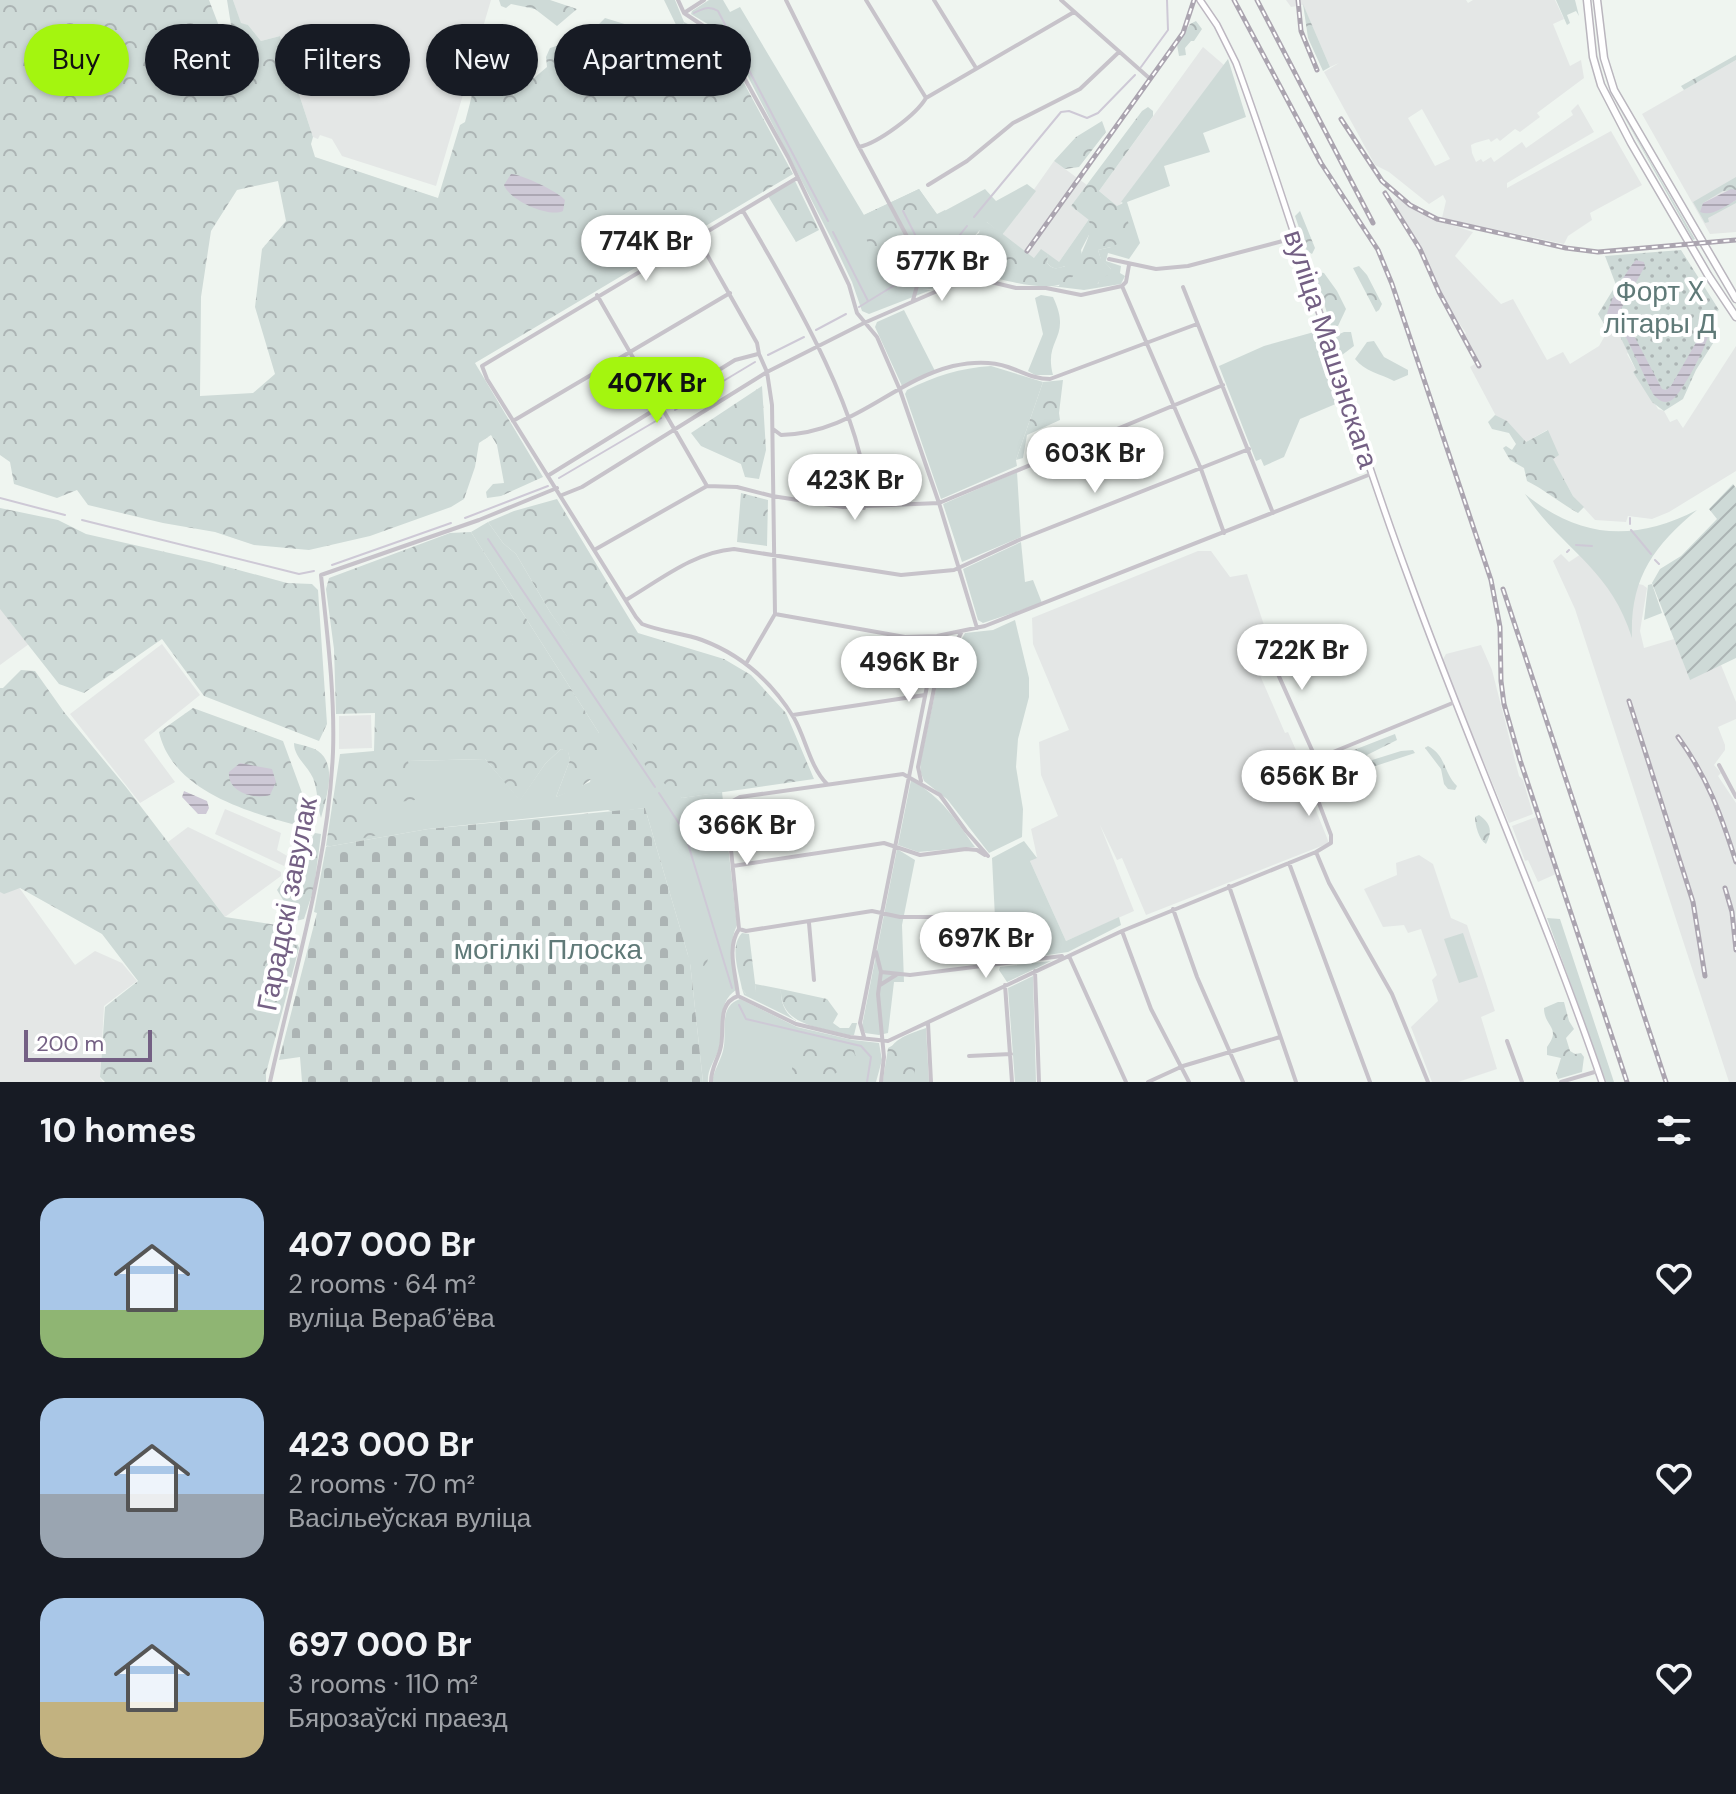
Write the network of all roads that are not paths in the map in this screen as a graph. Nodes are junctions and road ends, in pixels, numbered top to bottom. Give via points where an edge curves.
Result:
1 (678, 0) edge
2 (704, 0) edge
3 (786, 0) edge
4 (866, 0) edge
5 (934, 0) edge
6 (1061, 0) edge
7 (1200, 0) edge
8 (1587, 0) edge
9 (1597, 0) edge
10 (1074, 12) junction
11 (684, 13) junction
12 (1119, 52) junction
13 (976, 68) junction
14 (1148, 77) dead end
15 (1611, 81) junction
16 (1601, 85) junction
17 (926, 98) junction
18 (859, 147) junction
19 (797, 178) junction
20 (928, 185) dead end
21 (743, 210) junction
22 (697, 237) junction
23 (1294, 238) junction
24 (1109, 259) dead end
25 (1129, 265) junction
26 (1122, 286) junction
27 (1183, 287) dead end
28 (730, 293) junction
29 (597, 295) junction
30 (1736, 299) edge
31 (913, 300) junction
32 (1736, 317) edge
33 (864, 323) junction
34 (1197, 324) junction
35 (1146, 344) junction
36 (818, 346) junction
37 (630, 350) junction
38 (759, 354) junction
39 (767, 372) junction
40 (1223, 385) junction
41 (900, 390) junction
42 (662, 406) junction
43 (1172, 406) junction
44 (848, 420) junction
45 (513, 421) junction
46 (676, 429) junction
47 (773, 429) junction
48 (1249, 449) junction
49 (1201, 469) junction
50 (1371, 474) junction
51 (549, 475) junction
52 (707, 486) junction
53 (557, 488) junction
54 (562, 495) junction
55 (772, 496) junction
56 (939, 503) junction
57 (864, 508) junction
58 (1273, 513) junction
59 (1224, 533) junction
60 (596, 549) junction
61 (775, 555) junction
62 (959, 567) junction
63 (626, 600) junction
64 (775, 614) junction
65 (977, 628) junction
66 (962, 631) junction
67 (937, 636) junction
68 (1261, 647) dead end
69 (747, 662) junction
70 (925, 695) junction
71 (1455, 702) junction
72 (792, 715) junction
73 (1316, 759) junction
74 (1719, 765) dead end
75 (909, 776) junction
76 (820, 777) junction
77 (922, 783) junction
78 (827, 784) junction
79 (815, 786) junction
80 (1736, 797) edge
81 (895, 846) junction
82 (1316, 852) junction
83 (1289, 863) junction
84 (733, 866) junction
85 (1229, 886) junction
86 (1173, 909) junction
87 (882, 915) junction
88 (992, 917) dead end
89 (809, 922) junction
90 (739, 929) junction
91 (1122, 931) junction
92 (875, 949) junction
93 (1069, 956) junction
94 (1035, 971) junction
95 (881, 972) junction
96 (898, 975) junction
97 (814, 980) dead end
98 (880, 985) junction
99 (1005, 985) junction
100 (738, 996) junction
101 (928, 1023) junction
102 (864, 1037) junction
103 (1280, 1037) junction
104 (883, 1041) junction
105 (1507, 1041) dead end
106 (1232, 1051) junction
107 (1011, 1054) junction
108 (969, 1056) dead end
109 (1183, 1066) junction
110 (1598, 1071) junction
111 (270, 1082) edge
112 (711, 1082) edge
113 (881, 1082) edge
114 (931, 1082) edge
115 (1012, 1082) edge
116 (1039, 1082) edge
117 (1126, 1082) edge
118 (1148, 1082) edge
119 (1189, 1082) edge
120 (1243, 1082) edge
121 (1296, 1082) edge
122 (1370, 1082) edge
123 (1428, 1082) edge
124 (1522, 1082) edge
125 (1561, 1082) edge
126 (1602, 1082) edge

1 - 11 street
2 - 11 street
3 - 18 street
4 - 17 street
5 - 13 street
6 - 10 street
7 - 23 main road, вуліца Машэнскага via 1236,63
8 - 16 main road
9 - 15 main road
10 - 12 street
10 - 13 street
11 - 19 street via 721,40
12 - 14 street
12 - 20 street via 1080,89 1013,123
13 - 17 street
15 - 16 main road
15 - 30 main road
16 - 32 main road
17 - 18 street via 896,126
18 - 31 street via 918,257 921,272
19 - 21 street
19 - 33 street
21 - 22 street
21 - 36 street
22 - 28 street
22 - 29 street
23 - 25 street via 1188,266
23 - 50 main road, вуліца Машэнскага
24 - 25 street
25 - 26 street
26 - 31 street via 1081,295 960,281
26 - 35 street
27 - 34 street
28 - 37 street
28 - 38 street
29 - 37 street
29 - 45 street via 482,366
31 - 33 street
33 - 36 street
33 - 41 street via 877,337
34 - 35 street
34 - 40 street
35 - 41 street via 1050,379 990,363 969,364 941,370
35 - 43 street
36 - 39 street
36 - 44 street
37 - 42 street
37 - 45 street
38 - 39 street
38 - 42 street via 735,360
39 - 46 street
39 - 47 street
40 - 43 street
40 - 48 street
41 - 44 street
41 - 56 street
42 - 46 street
42 - 51 street
43 - 49 street
43 - 56 street
44 - 47 street via 786,435
44 - 57 street via 863,466
45 - 51 street
46 - 52 street
46 - 54 street
47 - 55 street
48 - 49 street
48 - 58 street
49 - 59 street
49 - 62 street
50 - 58 street
50 - 71 main road, вуліца Машэнскага
51 - 53 street
52 - 55 street
52 - 60 street
53 - 54 street
53 - 111 street, Гарадскі завулак via 321,575 334,731 328,808 317,883
54 - 60 street
55 - 57 street
55 - 61 street
56 - 57 street
56 - 62 street
58 - 59 street
59 - 65 street
60 - 63 street
61 - 62 street via 901,575
61 - 63 street via 716,550
61 - 64 street
62 - 65 street
63 - 69 street via 642,624 702,640
64 - 67 street via 905,637
64 - 69 street
65 - 66 street
66 - 67 street
66 - 77 street via 935,684 918,767
67 - 70 street
68 - 73 street via 1269,654
69 - 72 street
70 - 72 street
70 - 75 street
71 - 73 street
71 - 110 main road, вуліца Машэнскага
72 - 76 street
73 - 82 street via 1314,790 1332,840
74 - 80 street
75 - 77 street
75 - 78 street
75 - 81 street
76 - 78 street
76 - 79 street
77 - 81 street via 940,795 988,856 966,849 920,855
78 - 79 street
79 - 84 street via 729,803
81 - 84 street via 884,843
81 - 87 street
82 - 83 street
82 - 123 street via 1392,994
83 - 85 street
83 - 122 street
84 - 90 street
85 - 86 street
85 - 103 street
86 - 91 street
86 - 106 street
87 - 88 street
87 - 89 street via 872,911
87 - 92 street
89 - 90 street
89 - 97 street
90 - 100 street via 733,940
91 - 93 street
91 - 109 street via 1151,1009
92 - 95 street
92 - 102 street via 860,1023
93 - 94 street
93 - 96 street
93 - 117 street
94 - 99 street
94 - 116 street
95 - 96 street
95 - 98 street
96 - 98 street
98 - 104 street
99 - 101 street
99 - 107 street
100 - 102 street via 796,1024
100 - 112 street via 724,1011 722,1047
101 - 104 street
101 - 114 street
102 - 104 street
103 - 106 street
103 - 121 street
104 - 113 street
105 - 124 street
106 - 109 street
106 - 120 street
107 - 108 street
107 - 115 street
109 - 118 street
109 - 119 street
110 - 125 street
110 - 126 main road, вуліца Машэнскага

